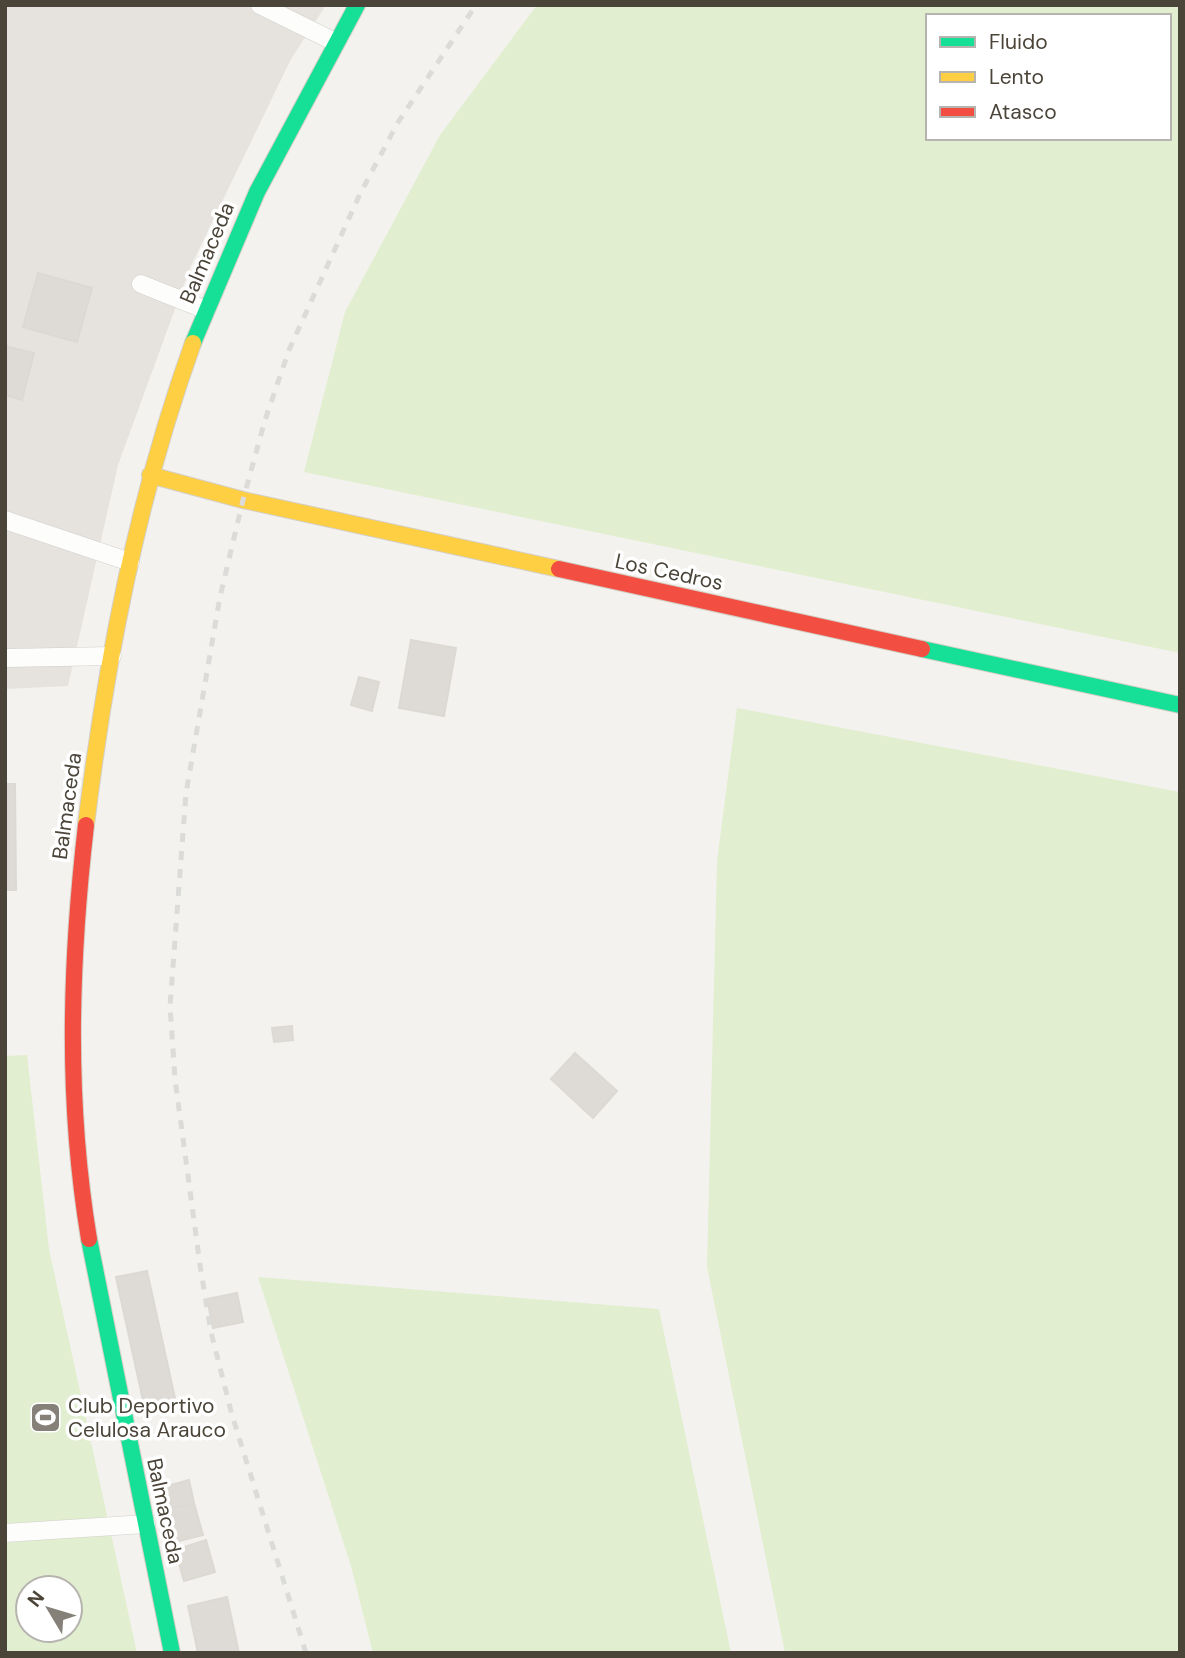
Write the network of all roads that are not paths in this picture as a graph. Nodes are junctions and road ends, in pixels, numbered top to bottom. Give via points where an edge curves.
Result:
1 (260, 5) edge
2 (357, 5) edge
3 (335, 42) junction
4 (141, 284) dead end
5 (206, 310) junction
6 (150, 475) junction
7 (5, 520) edge
8 (130, 562) junction
9 (112, 656) junction
10 (5, 658) edge
11 (1180, 705) edge
12 (146, 1524) junction
13 (5, 1533) edge
14 (172, 1653) edge

1 - 3 lane
2 - 3 street, Balmaceda
3 - 5 street, Balmaceda via 271,161
4 - 5 lane
5 - 6 street, Balmaceda
6 - 8 street, Balmaceda
6 - 11 street, Los Cedros via 261,504
7 - 8 lane
8 - 9 street, Balmaceda
9 - 10 lane
9 - 12 street, Balmaceda via 79,871 71,996 72,1074 86,1228
12 - 13 lane
12 - 14 street, Balmaceda

